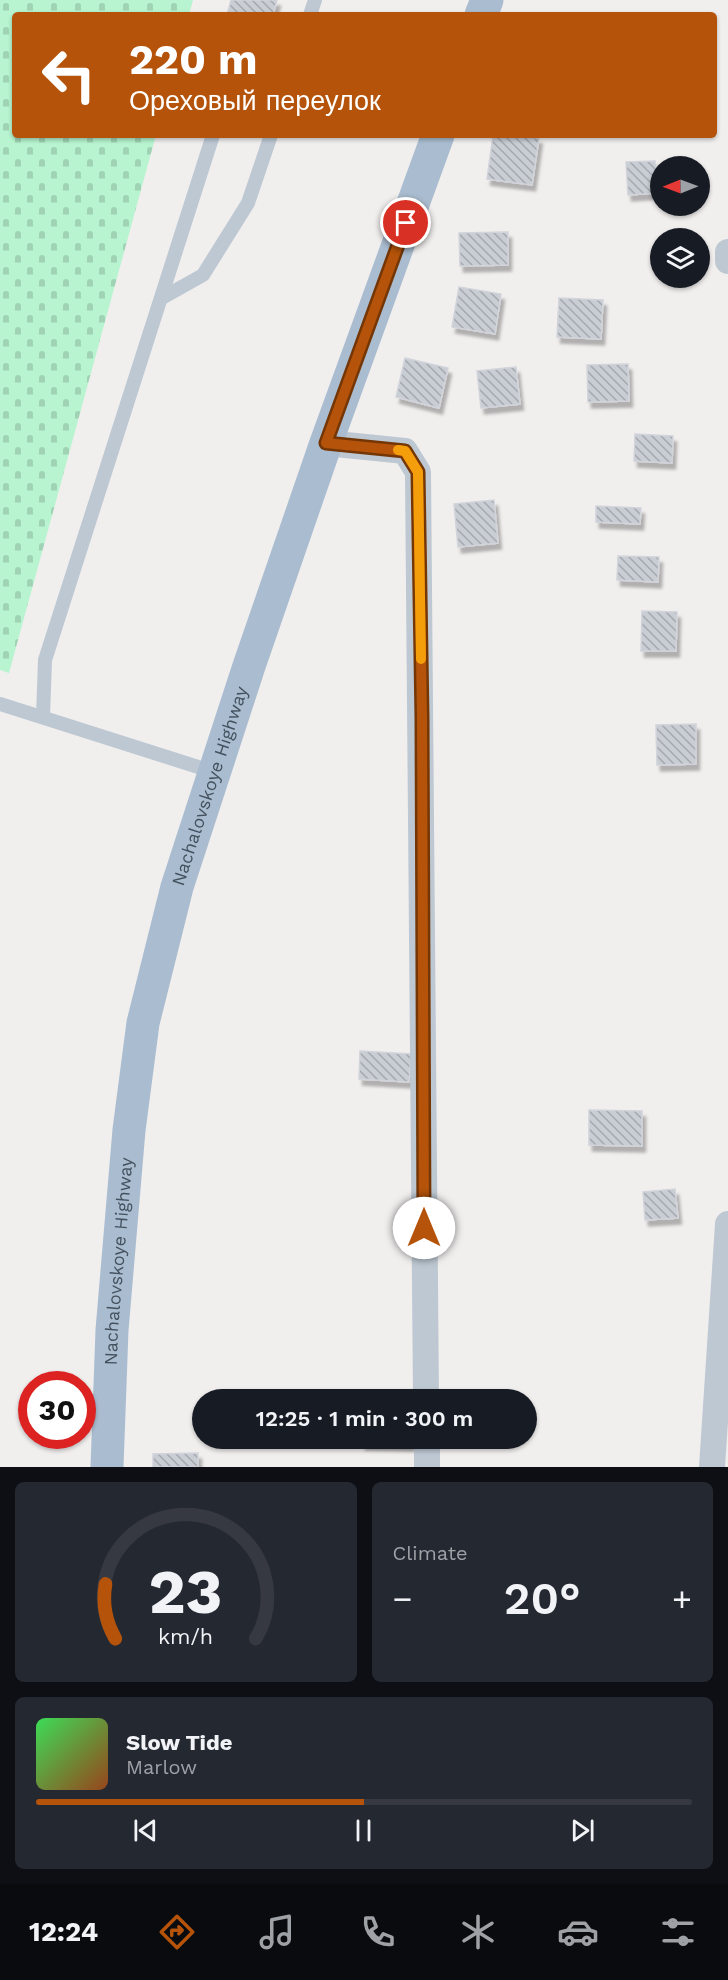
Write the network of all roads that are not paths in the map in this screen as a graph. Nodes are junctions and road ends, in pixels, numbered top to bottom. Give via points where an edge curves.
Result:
1 (212, 138) edge
2 (269, 138) edge
3 (437, 138) edge
4 (728, 252) edge
5 (728, 261) edge
6 (162, 298) junction
7 (326, 443) junction
8 (0, 704) edge
9 (43, 717) junction
10 (214, 772) junction
11 (728, 1224) edge
12 (426, 1389) edge
13 (427, 1449) edge
14 (107, 1467) edge
15 (427, 1467) edge
16 (712, 1467) edge

1 - 6 lane
2 - 6 lane via 248,203 203,275
3 - 7 main road, Nachalovskoye Highway
4 - 5 street
6 - 9 lane via 45,660
7 - 10 main road, Nachalovskoye Highway
7 - 12 street via 405,451 418,472
8 - 9 lane
9 - 10 lane
10 - 14 main road, Nachalovskoye Highway via 177,887 143,1023 111,1330
11 - 16 street
13 - 15 street

